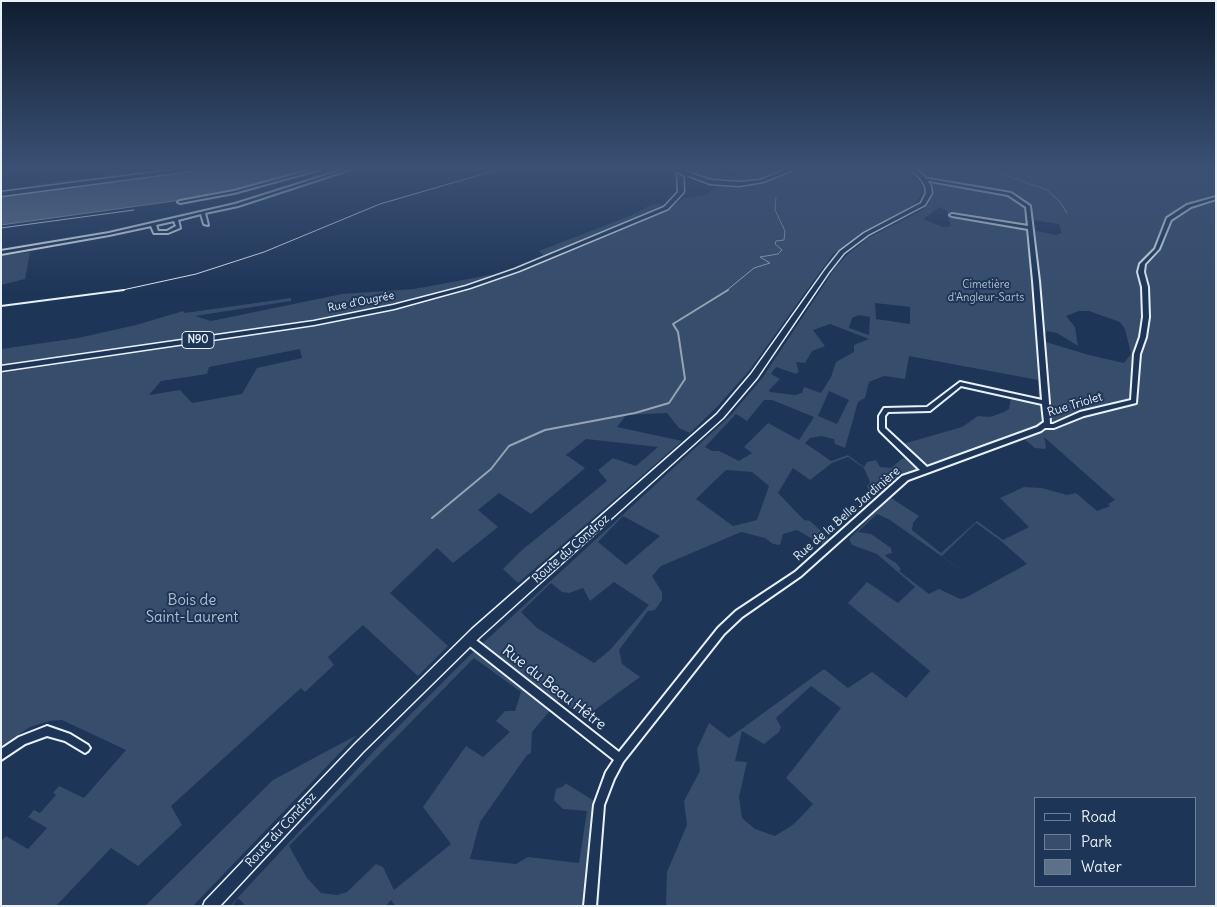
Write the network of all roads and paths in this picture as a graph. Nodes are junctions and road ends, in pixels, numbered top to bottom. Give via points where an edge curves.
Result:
1 (208, 211) edge
2 (658, 211) edge
3 (911, 211) edge
4 (1029, 211) edge
5 (1181, 211) edge
6 (202, 213) junction
7 (952, 215) dead end
8 (176, 219) junction
9 (153, 224) junction
10 (206, 224) dead end
11 (1031, 228) junction
12 (1, 253) edge
13 (1, 370) edge
14 (1046, 403) junction
15 (1045, 426) junction
16 (925, 470) junction
17 (470, 640) junction
18 (85, 748) dead end
19 (1, 755) edge
20 (620, 759) junction
21 (210, 906) edge
22 (590, 906) edge

1 - 6 street
2 - 13 main road, Rue d'Ougrée / N90 via 468,287 394,307 314,323
3 - 17 main road, Route du Condroz via 871,232 842,252 766,360 720,416
4 - 11 street
5 - 15 street, Rue Triolet via 1169,219 1157,250 1143,264 1141,272 1146,317 1136,354 1134,401
6 - 8 street
6 - 10 street
7 - 11 street
8 - 9 street
8 - 9 street via 178,226 168,232 156,232
9 - 12 street
11 - 14 street
14 - 15 street via 1048,419
14 - 16 street via 960,384 928,409 886,410 882,416 882,429
15 - 16 street, Rue de la Belle Jardinière
16 - 20 street, Rue de la Belle Jardinière via 905,478 798,574 738,614
17 - 20 street, Rue du Beau Hêtre
17 - 21 main road, Route du Condroz via 352,756
18 - 19 street via 67,737 47,731 22,740
20 - 22 street, Rue de la Belle Jardinière via 599,805

